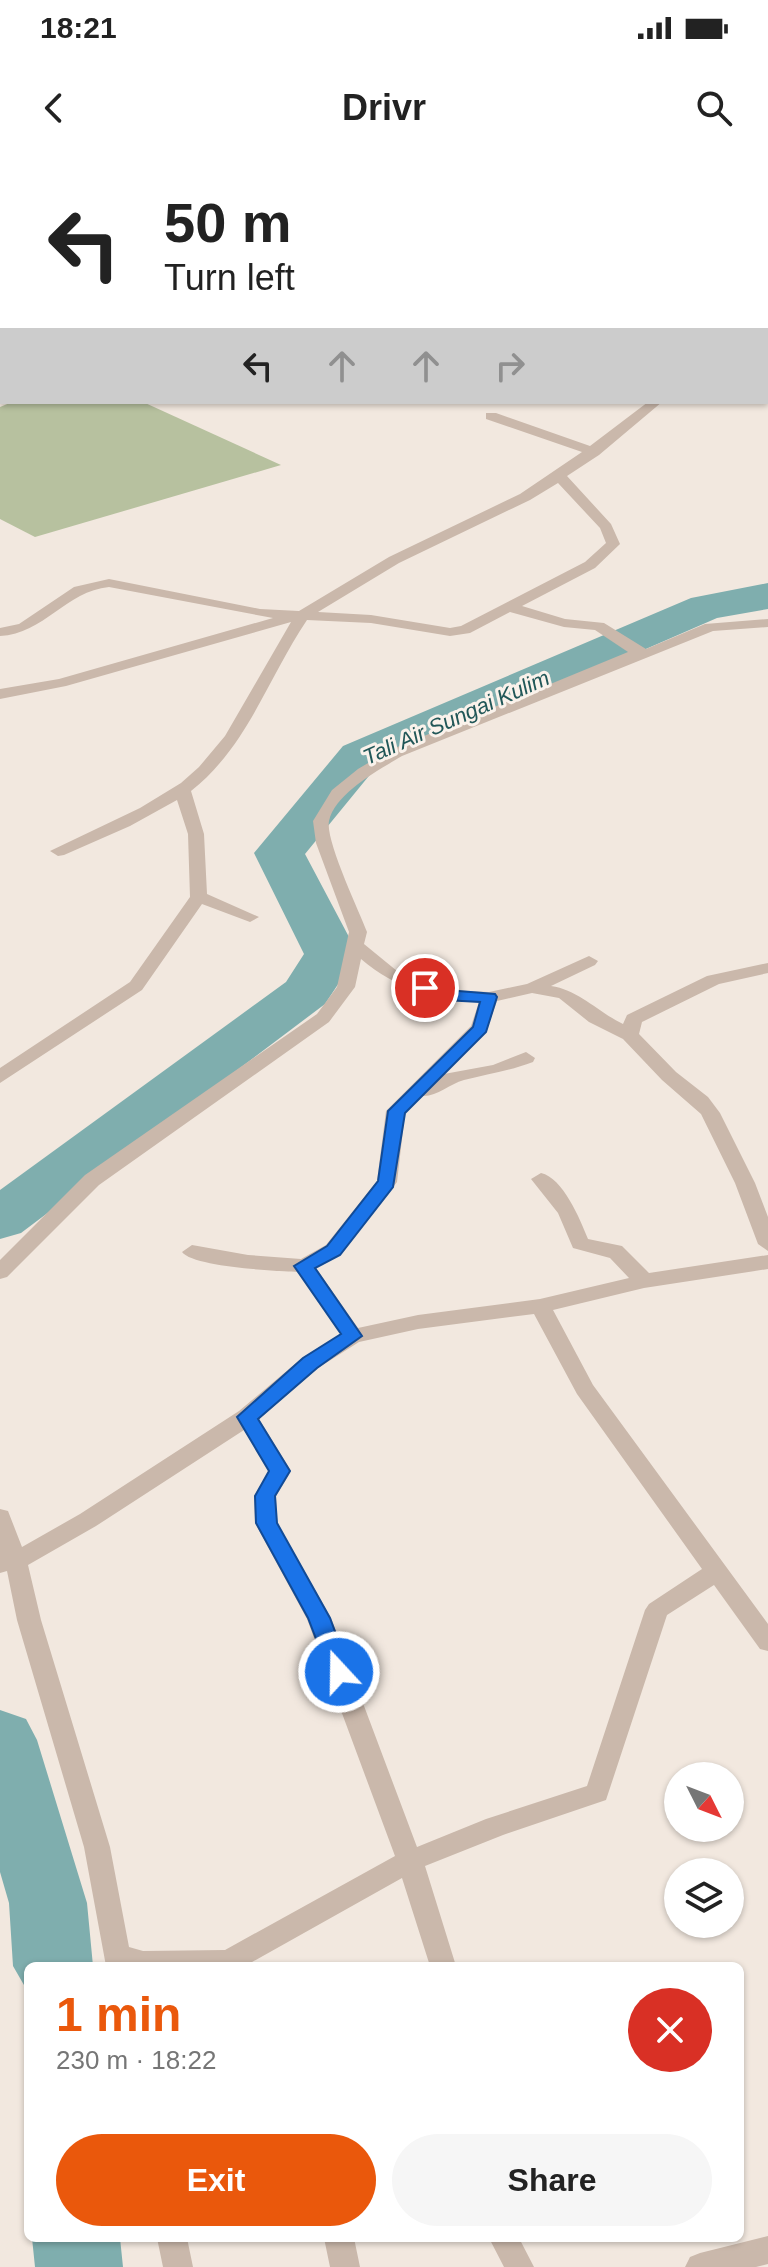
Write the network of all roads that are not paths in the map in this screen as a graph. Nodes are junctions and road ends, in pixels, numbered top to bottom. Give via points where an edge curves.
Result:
1 (654, 404) edge
2 (491, 416) dead end
3 (594, 452) junction
4 (559, 476) junction
5 (508, 607) junction
6 (304, 614) junction
7 (768, 623) edge
8 (4, 633) edge
9 (636, 651) junction
10 (0, 694) edge
11 (182, 789) junction
12 (58, 851) dead end
13 (199, 897) junction
14 (250, 917) dead end
15 (355, 945) junction
16 (589, 961) dead end
17 (768, 968) edge
18 (532, 988) junction
19 (489, 997) junction
20 (630, 1035) junction
21 (526, 1058) dead end
22 (0, 1077) edge
23 (396, 1111) junction
24 (541, 1179) dead end
25 (768, 1244) edge
26 (192, 1252) dead end
27 (768, 1262) edge
28 (304, 1266) junction
29 (0, 1272) edge
30 (644, 1281) junction
31 (540, 1306) junction
32 (353, 1336) junction
33 (247, 1417) junction
34 (0, 1517) edge
35 (7, 1563) edge
36 (718, 1570) junction
37 (768, 1642) edge
38 (410, 1861) junction
39 (118, 1960) edge
40 (228, 1962) edge
41 (442, 1962) edge
42 (173, 2242) edge
43 (340, 2242) edge
44 (506, 2242) edge
45 (768, 2250) edge
46 (178, 2267) edge
47 (345, 2267) edge
48 (519, 2267) edge
49 (700, 2267) edge

1 - 3 street
2 - 3 street
3 - 4 street
4 - 5 street via 606,527 613,544 590,565
4 - 6 street via 394,560
5 - 6 street via 465,630 450,632
5 - 9 street via 564,623 599,626
6 - 8 street via 260,613 109,583 89,585 29,624
6 - 10 street via 61,683
6 - 11 street via 220,755
7 - 9 street via 710,627 648,654
9 - 15 street via 396,753 338,793 321,821 324,843 358,932
11 - 12 street via 158,806
11 - 13 street via 196,834
13 - 14 street
13 - 22 street via 136,986
15 - 19 street via 391,975 444,995
15 - 29 street via 346,987 323,1018 92,1180
16 - 18 street
17 - 20 street via 713,980 633,1019
18 - 19 street
18 - 20 street via 564,993 595,1018
19 - 23 street via 480,1028
20 - 25 street via 710,1113
21 - 23 street via 440,1082
23 - 28 street via 387,1182 333,1250
24 - 30 street via 567,1211 580,1243 615,1251
26 - 28 street
27 - 30 street
28 - 32 street
30 - 31 street
31 - 32 street
31 - 36 street via 585,1389
32 - 33 street via 310,1363
33 - 35 street via 100,1513
33 - 38 street via 280,1471 265,1496 266,1523 319,1618
34 - 35 street
35 - 39 street via 97,1847
36 - 37 street
36 - 38 street via 657,1610 597,1793
38 - 40 street
38 - 41 street
42 - 46 street
43 - 47 street
44 - 48 street
45 - 49 street

